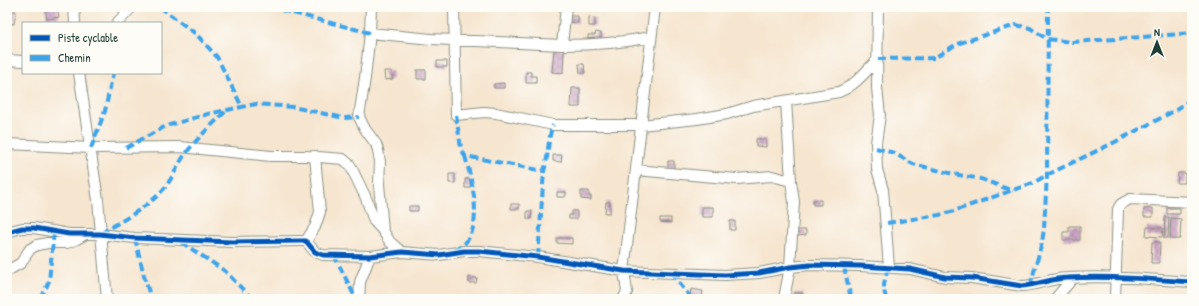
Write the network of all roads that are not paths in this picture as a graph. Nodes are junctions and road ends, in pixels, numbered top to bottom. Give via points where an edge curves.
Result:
1 (74, 7) edge
2 (132, 7) edge
3 (371, 7) edge
4 (454, 7) edge
5 (566, 7) edge
6 (655, 7) edge
7 (878, 7) edge
8 (75, 22) edge
9 (118, 22) edge
10 (370, 33) junction
11 (651, 37) junction
12 (454, 40) junction
13 (562, 45) junction
14 (878, 58) junction
15 (7, 60) edge
16 (22, 61) edge
17 (79, 74) edge
18 (786, 101) junction
19 (641, 125) junction
20 (7, 144) edge
21 (91, 148) junction
22 (315, 156) junction
23 (636, 170) junction
24 (790, 181) junction
25 (1192, 202) edge
26 (383, 231) junction
27 (7, 232) edge
28 (86, 234) junction
29 (100, 234) junction
30 (306, 241) junction
31 (402, 252) junction
32 (370, 256) junction
33 (790, 266) junction
34 (889, 267) junction
35 (7, 271) edge
36 (624, 271) junction
37 (1116, 277) junction
38 (1073, 278) junction
39 (1192, 282) edge
40 (107, 299) edge
41 (359, 299) edge
42 (623, 299) edge
43 (784, 299) edge
44 (1055, 299) edge
45 (1114, 299) edge

1 - 8 street
2 - 9 street
3 - 10 street
4 - 12 street
5 - 13 street
6 - 11 street
7 - 14 street
10 - 12 street
10 - 26 street via 359,118 378,150
11 - 13 street via 620,42
11 - 19 street
12 - 13 street
12 - 19 street via 456,115 496,113 553,125
14 - 18 street via 850,87 839,92
14 - 34 street via 877,88 880,115 876,143 877,169 883,190
15 - 16 street
17 - 21 street
18 - 19 street via 697,119
18 - 24 street
19 - 23 street
20 - 21 street
21 - 22 street via 180,147 271,156
21 - 29 street
22 - 26 street via 343,159 350,165 374,221
22 - 30 street via 320,212 315,227
23 - 24 street via 737,179 772,176
23 - 36 street
24 - 33 street via 794,202
25 - 37 street via 1130,199 1121,204 1118,209
26 - 31 street
27 - 28 street via 34,228
28 - 29 street
28 - 35 street via 67,243 37,245 30,249 21,263
29 - 30 street via 232,242
29 - 40 street
30 - 32 street via 319,254
31 - 32 street
31 - 36 street via 439,255 479,251 538,257
32 - 41 street via 360,282
33 - 34 street
33 - 36 street via 741,275
33 - 43 street
34 - 38 street via 1022,286
36 - 42 street via 627,292
37 - 38 street
37 - 39 street
37 - 45 street
38 - 44 street

